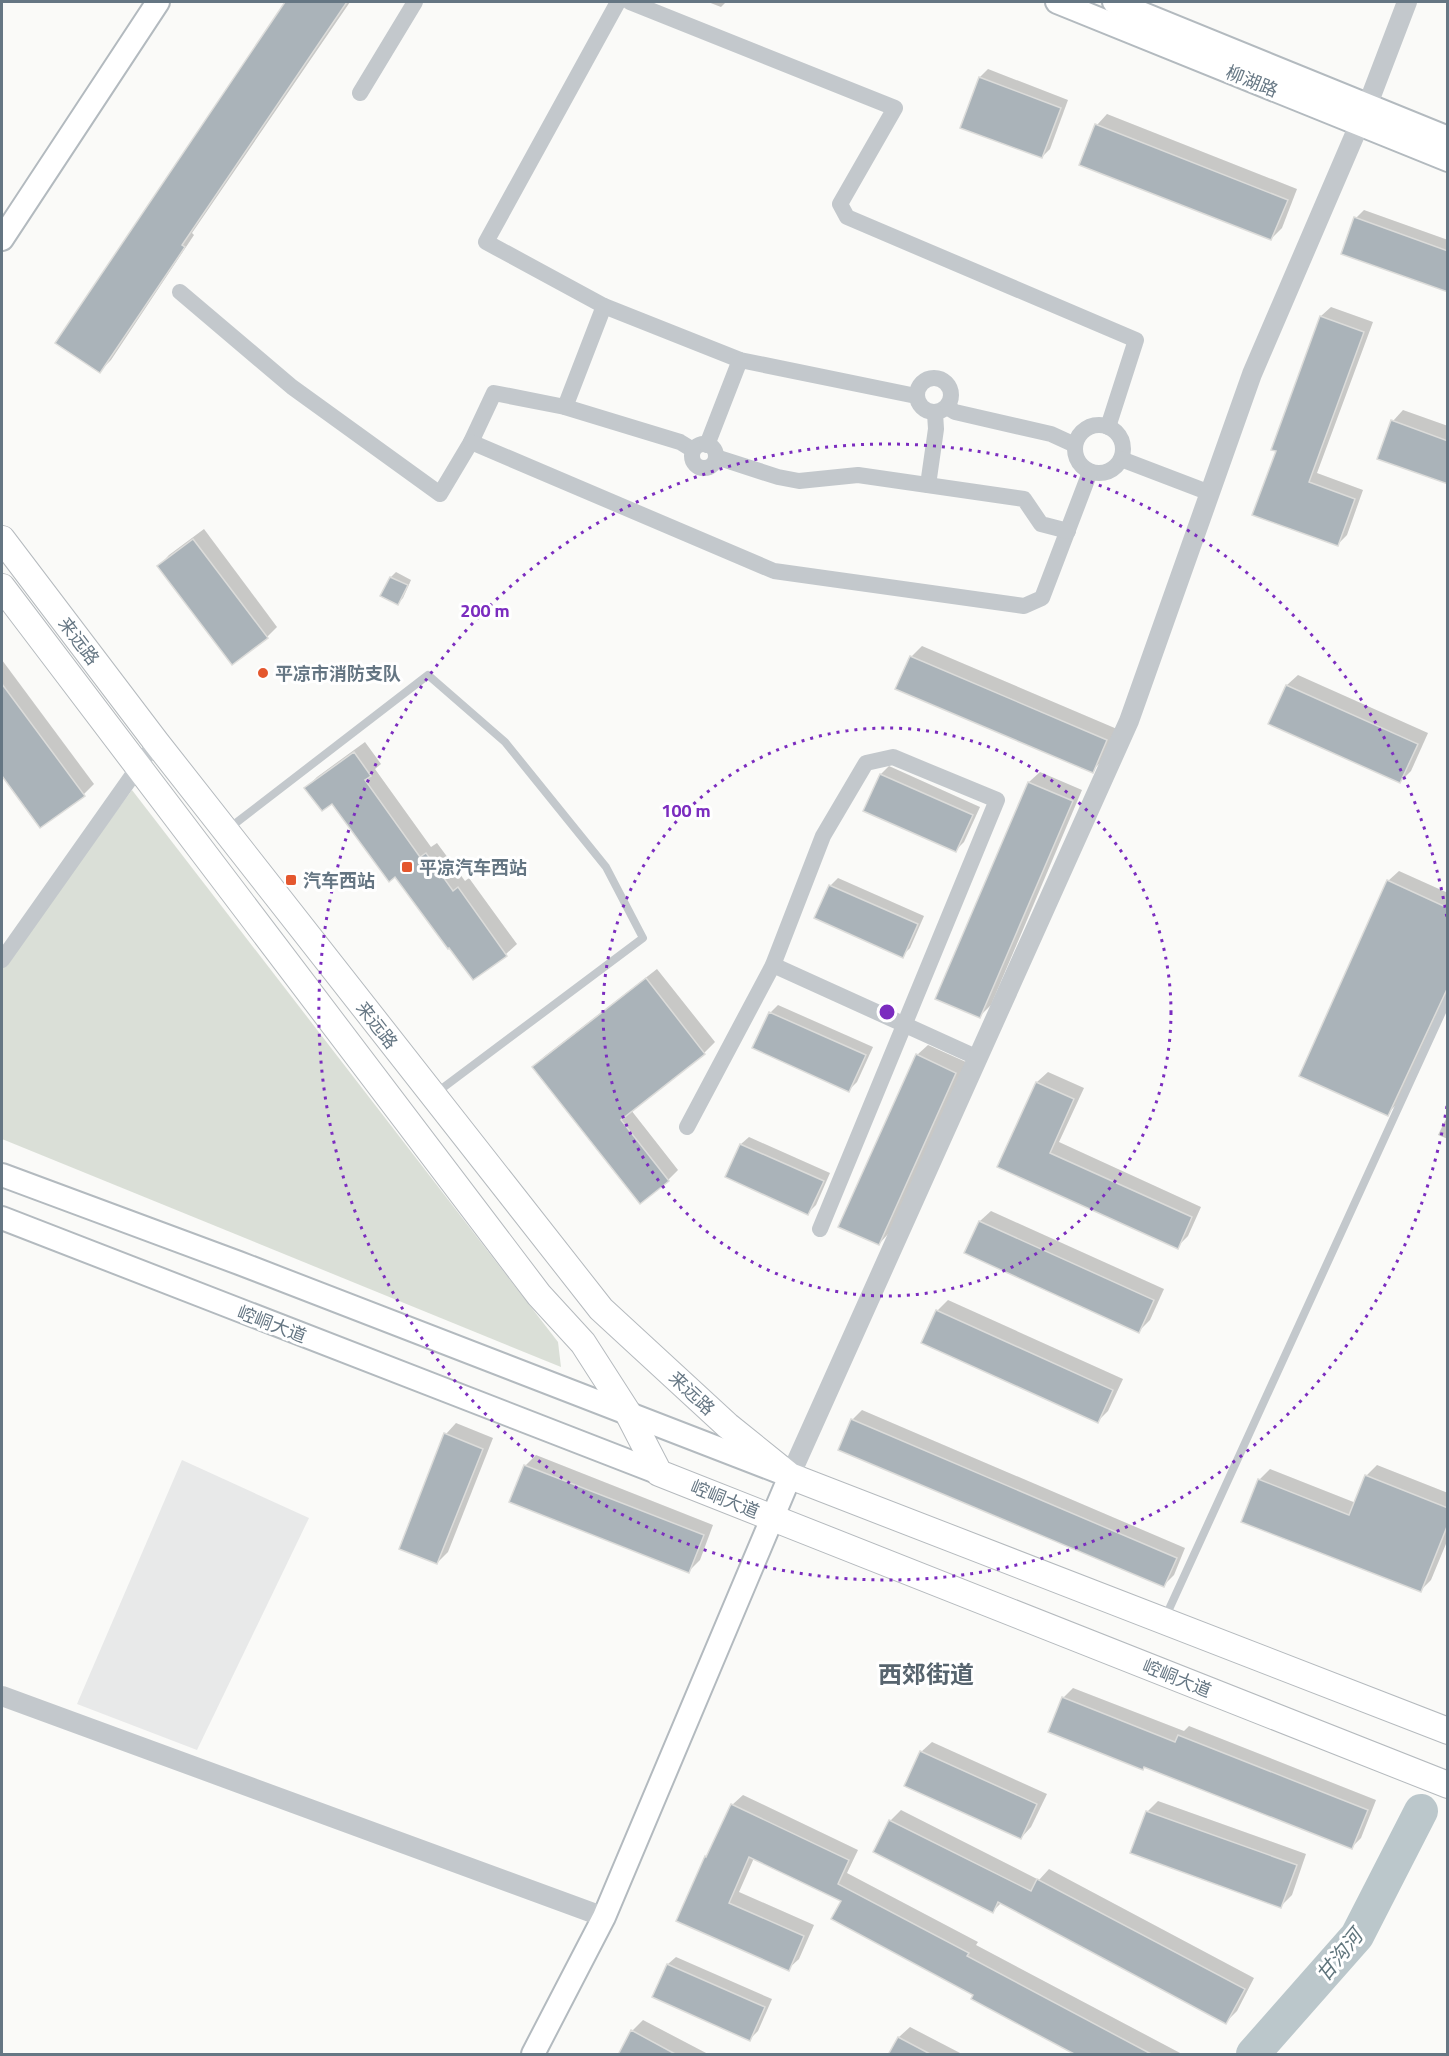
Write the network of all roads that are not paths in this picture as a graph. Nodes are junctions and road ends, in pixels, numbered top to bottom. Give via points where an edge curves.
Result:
1 (158, 2) edge
2 (415, 2) edge
3 (618, 2) edge
4 (630, 2) edge
5 (1057, 2) edge
6 (1114, 2) edge
7 (1407, 2) edge
8 (360, 93) dead end
9 (1364, 114) junction
10 (1448, 138) edge
11 (1448, 160) edge
12 (2, 239) edge
13 (180, 292) dead end
14 (604, 306) junction
15 (740, 360) junction
16 (916, 396) junction
17 (566, 407) junction
18 (941, 410) junction
19 (1108, 427) junction
20 (471, 442) junction
21 (1075, 445) junction
22 (705, 451) junction
23 (1121, 459) junction
24 (1090, 472) junction
25 (928, 485) junction
26 (1210, 493) junction
27 (1068, 531) junction
28 (2, 539) edge
29 (2, 587) edge
30 (156, 742) junction
31 (138, 767) junction
32 (225, 831) junction
33 (2, 960) edge
34 (772, 965) junction
35 (1448, 999) edge
36 (905, 1023) junction
37 (978, 1058) junction
38 (432, 1096) junction
39 (687, 1127) dead end
40 (2, 1175) edge
41 (2, 1218) edge
42 (820, 1229) dead end
43 (627, 1413) junction
44 (659, 1473) junction
45 (790, 1476) junction
46 (772, 1517) junction
47 (1164, 1621) junction
48 (2, 1695) edge
49 (1448, 1731) edge
50 (1448, 1785) edge
51 (604, 1917) junction
52 (533, 2055) edge

1 - 12 main road
2 - 8 street
3 - 14 street via 486,242
4 - 19 street via 895,108 840,204 848,217 1136,340
5 - 9 main road, 柳湖路
6 - 9 main road, 柳湖路
7 - 9 street
9 - 10 main road, 柳湖路
9 - 11 main road, 柳湖路
9 - 26 street via 1252,374
13 - 20 street via 292,387 440,494
14 - 15 street
14 - 17 street
15 - 16 street
15 - 22 street
16 - 18 street via 922,408
16 - 18 street via 921,383 940,379 950,387 951,394
17 - 20 street via 494,393
17 - 22 street
18 - 21 street via 1051,434
18 - 25 street
19 - 21 street via 1091,426 1078,436
19 - 23 street via 1123,444
20 - 27 street via 774,571 1024,606 1042,598
21 - 24 street via 1077,461
22 - 25 street via 799,481 858,475
23 - 24 street via 1105,473
23 - 26 street
24 - 27 street
25 - 27 street via 1024,500 1041,524
26 - 37 street via 1129,721
28 - 30 main road, 来远路
29 - 31 main road, 来远路
30 - 31 street
30 - 32 main road, 来远路
31 - 33 street
31 - 43 main road, 来远路 via 539,1295 583,1342
32 - 38 main road, 来远路
32 - 38 lane via 428,675 505,742 606,867 643,938
34 - 36 street
34 - 36 street via 823,836 866,762 893,757 997,800
34 - 39 street
35 - 47 lane
36 - 37 street
36 - 42 street
37 - 45 street
38 - 45 main road, 来远路 via 601,1309 728,1426
40 - 43 main road
41 - 44 main road, 崆峒大道
43 - 44 main road, 来远路
43 - 45 main road
44 - 46 main road, 崆峒大道
45 - 46 main road
45 - 47 main road
46 - 50 main road, 崆峒大道
46 - 51 main road
47 - 49 main road
48 - 51 street
51 - 52 main road

